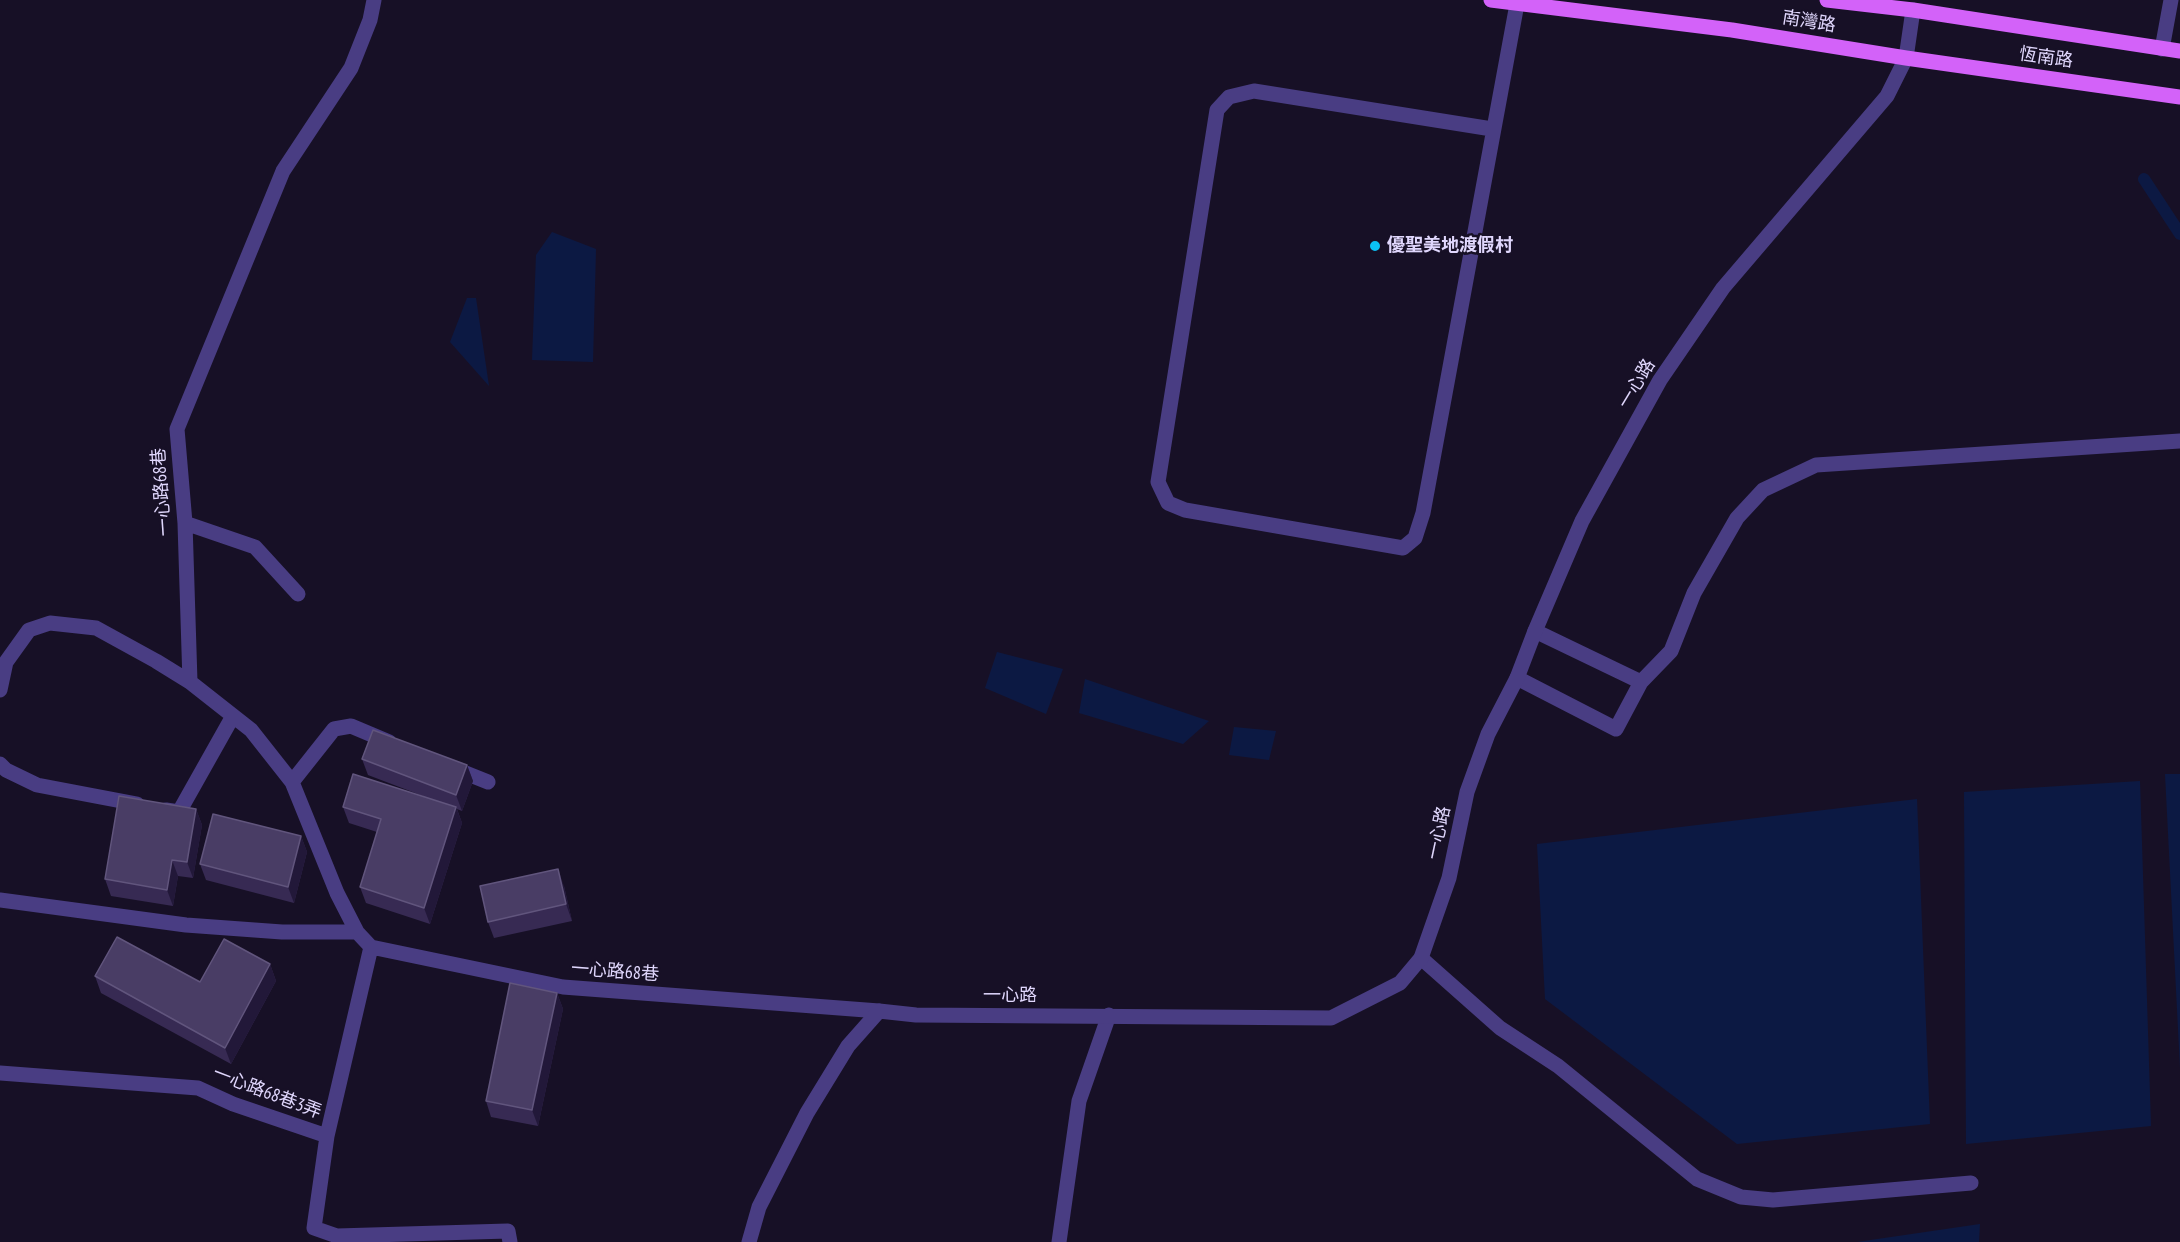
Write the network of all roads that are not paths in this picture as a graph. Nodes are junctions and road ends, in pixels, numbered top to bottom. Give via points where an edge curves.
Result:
1 (374, 0) edge
2 (1491, 0) edge
3 (1827, 0) edge
4 (2171, 0) edge
5 (1517, 4) junction
6 (1913, 10) junction
7 (2162, 49) junction
8 (2180, 51) edge
9 (1906, 58) junction
10 (2180, 98) edge
11 (1492, 129) junction
12 (2180, 441) edge
13 (185, 523) junction
14 (298, 594) dead end
15 (1535, 631) junction
16 (1517, 678) junction
17 (190, 682) junction
18 (1641, 682) junction
19 (0, 690) edge
20 (233, 716) junction
21 (404, 748) edge
22 (435, 761) edge
23 (0, 764) edge
24 (292, 782) junction
25 (488, 783) dead end
26 (0, 900) edge
27 (357, 932) junction
28 (371, 947) junction
29 (1421, 958) junction
30 (879, 1011) junction
31 (1108, 1015) junction
32 (0, 1074) edge
33 (327, 1136) junction
34 (1971, 1183) dead end
35 (510, 1242) edge
36 (749, 1242) edge
37 (1059, 1242) edge

1 - 13 street, 一心路68巷 via 351,68 283,171 177,429
2 - 5 main road, 南灣路
3 - 6 main road, 南灣路
4 - 7 street
5 - 9 main road, 南灣路 via 1732,30
5 - 11 street
6 - 7 main road, 恆南路
6 - 9 street, 一心路
7 - 8 main road, 恆南路
9 - 10 main road, 恆南路
9 - 15 street, 一心路 via 1887,96 1723,288 1660,380 1582,521
11 - 11 street via 1423,513 1415,538 1403,549 1185,510 1167,503 1158,482 1217,110 1229,97 1254,91
12 - 18 street via 1816,465 1763,490 1737,518 1694,593 1671,651
13 - 14 street via 255,547
13 - 17 street, 一心路68巷
15 - 16 street, 一心路
15 - 18 street
16 - 18 street via 1616,729
16 - 29 street, 一心路 via 1488,734 1467,792 1449,878
17 - 19 street via 96,628 50,623 29,630 6,662
17 - 20 street
20 - 23 street via 179,812 37,785
20 - 24 street via 251,730
21 - 24 street via 351,726 334,729
22 - 25 street
24 - 27 street
26 - 27 street via 186,925 282,932
27 - 28 street
28 - 30 street, 一心路68巷 via 563,987
28 - 33 street, 一心路68巷3弄
29 - 31 street, 一心路 via 1400,984 1330,1018
29 - 34 street via 1500,1028 1558,1066 1697,1179 1741,1197 1773,1200
30 - 31 street, 一心路 via 916,1015
30 - 36 street via 848,1046 807,1113 759,1206
31 - 37 street via 1080,1101
32 - 33 street, 一心路68巷3弄 via 198,1088
33 - 35 street via 314,1228 337,1236 508,1231

